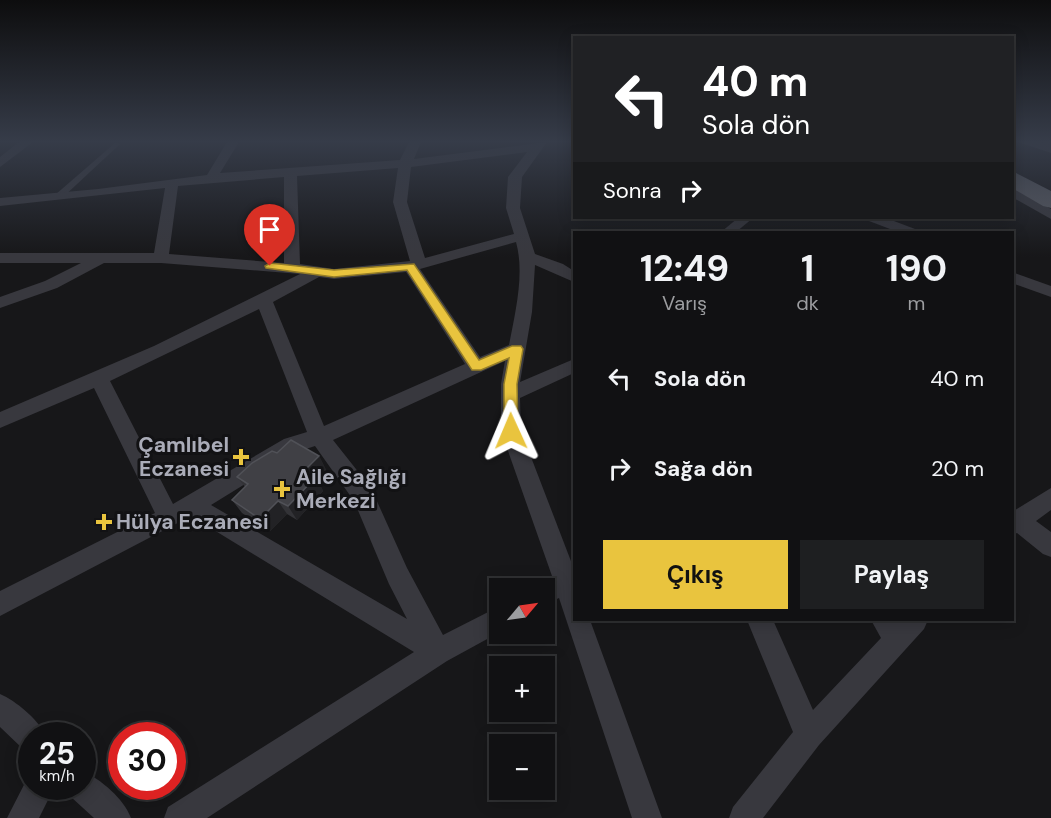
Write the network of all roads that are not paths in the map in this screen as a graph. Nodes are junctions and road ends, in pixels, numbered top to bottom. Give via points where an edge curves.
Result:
1 (77, 180) edge
2 (197, 180) edge
3 (290, 180) edge
4 (403, 180) edge
5 (515, 180) edge
6 (1016, 180) edge
7 (172, 184) junction
8 (1014, 192) edge
9 (58, 197) junction
10 (1051, 201) edge
11 (0, 202) edge
12 (1051, 215) edge
13 (745, 219) edge
14 (877, 219) edge
15 (900, 227) edge
16 (729, 231) edge
17 (522, 236) junction
18 (0, 258) edge
19 (101, 258) junction
20 (161, 258) junction
21 (528, 258) junction
22 (414, 265) junction
23 (292, 268) junction
24 (316, 271) junction
25 (573, 276) edge
26 (1014, 280) edge
27 (1051, 292) edge
28 (264, 301) junction
29 (0, 303) edge
30 (516, 349) junction
31 (573, 366) edge
32 (477, 367) junction
33 (99, 378) junction
34 (510, 394) junction
35 (0, 420) edge
36 (319, 437) junction
37 (1051, 498) edge
38 (192, 505) junction
39 (168, 517) junction
40 (1016, 523) edge
41 (1051, 546) edge
42 (561, 574) edge
43 (0, 604) edge
44 (573, 606) edge
45 (578, 621) edge
46 (760, 621) edge
47 (489, 624) edge
48 (898, 626) edge
49 (438, 652) junction
50 (0, 708) edge
51 (18, 725) edge
52 (809, 735) junction
53 (96, 799) edge
54 (32, 800) edge
55 (22, 818) edge
56 (116, 818) edge
57 (179, 818) edge
58 (647, 818) edge
59 (744, 818) edge

1 - 9 lane
2 - 7 street
3 - 23 street
4 - 22 street via 400,202
5 - 17 street via 513,208
6 - 10 highway
7 - 9 street
7 - 20 street
8 - 12 street
9 - 11 street
13 - 16 street
14 - 15 street
17 - 21 street
17 - 22 street
18 - 19 street
19 - 20 street
19 - 29 street via 65,279
20 - 23 street
21 - 25 street
21 - 30 street via 524,312
22 - 24 street via 334,274
22 - 32 street
23 - 24 street
24 - 28 street
26 - 27 street
28 - 33 street
28 - 36 street
30 - 32 street
30 - 34 street
31 - 34 street
32 - 36 street
33 - 35 street
33 - 39 street
34 - 42 street via 511,431
36 - 38 street via 291,445
36 - 49 street via 363,495 398,576
37 - 40 street
38 - 39 street
38 - 49 street
39 - 43 street
40 - 41 street
42 - 44 street
45 - 58 street
46 - 52 street
47 - 49 street
48 - 52 street
49 - 57 street
50 - 51 street
52 - 59 street
53 - 56 street
54 - 55 street

